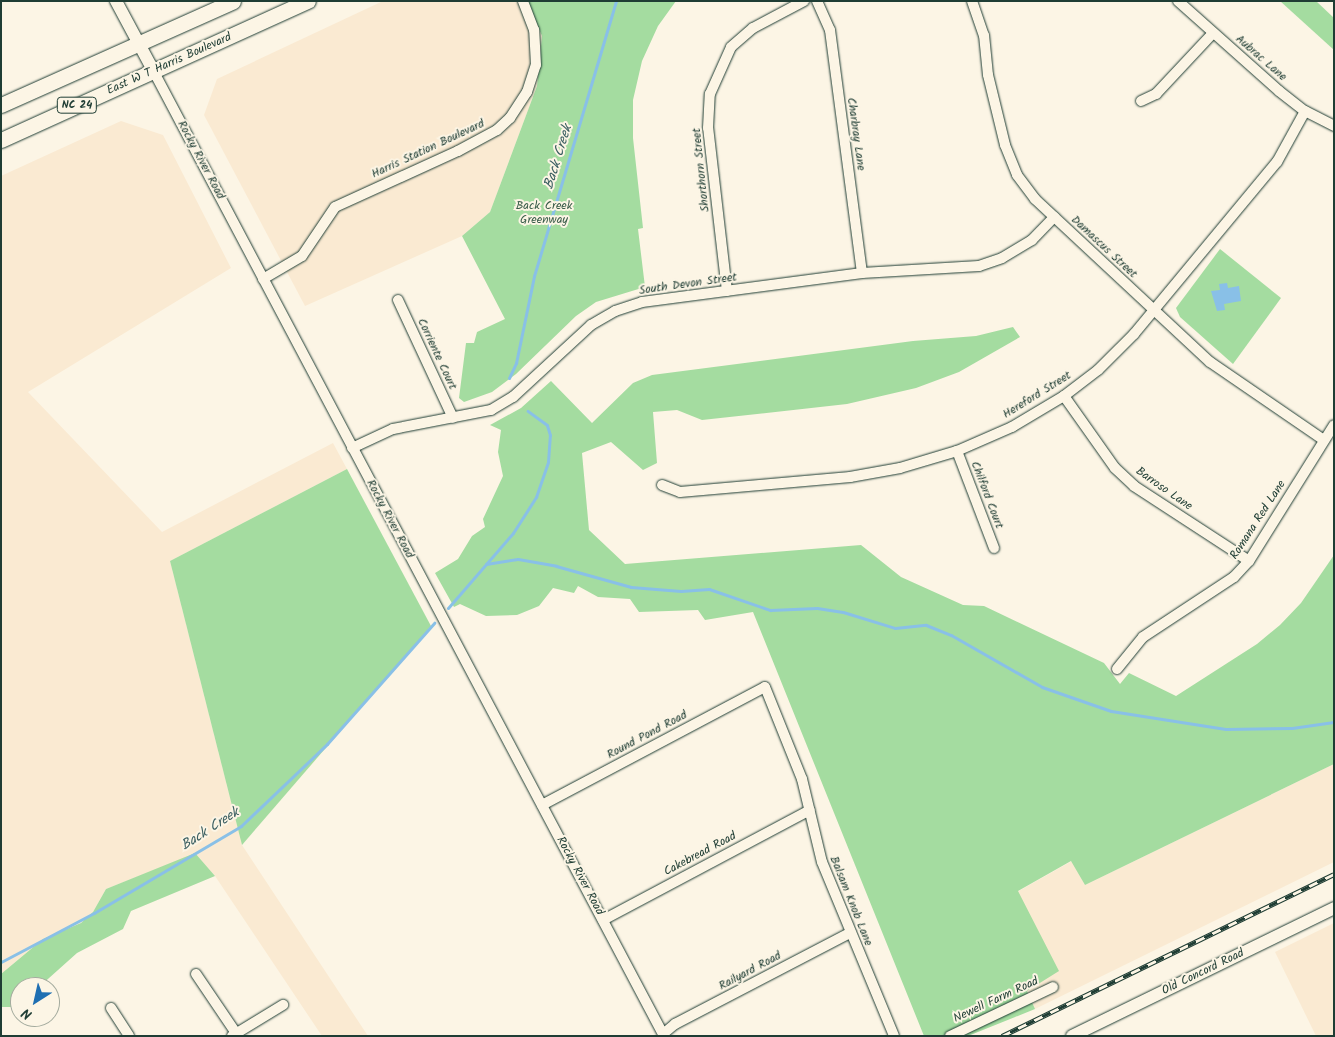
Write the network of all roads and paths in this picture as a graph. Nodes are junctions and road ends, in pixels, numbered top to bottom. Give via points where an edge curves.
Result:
1 (116, 1) edge
2 (233, 1) edge
3 (308, 1) edge
4 (522, 1) edge
5 (804, 1) edge
6 (817, 1) edge
7 (972, 1) edge
8 (1178, 1) edge
9 (1213, 33) junction
10 (139, 44) junction
11 (154, 72) junction
12 (1141, 101) dead end
13 (1, 106) edge
14 (1305, 111) junction
15 (1334, 126) edge
16 (1, 140) edge
17 (1054, 217) junction
18 (862, 273) junction
19 (263, 279) junction
20 (727, 291) junction
21 (398, 300) dead end
22 (1154, 310) junction
23 (1064, 396) junction
24 (453, 418) junction
25 (1334, 425) edge
26 (1324, 440) junction
27 (352, 448) junction
28 (957, 451) junction
29 (662, 485) dead end
30 (994, 548) dead end
31 (1248, 561) junction
32 (1117, 669) dead end
33 (764, 687) joint
34 (542, 805) junction
35 (810, 810) junction
36 (1334, 908) edge
37 (603, 920) junction
38 (850, 932) junction
39 (196, 974) dead end
40 (1053, 987) dead end
41 (283, 1005) dead end
42 (111, 1008) dead end
43 (235, 1035) edge
44 (663, 1035) edge
45 (128, 1036) edge
46 (894, 1036) edge
47 (950, 1036) edge
48 (1072, 1036) edge

1 - 10 street, Rocky River Road
2 - 10 main road, NC 24
3 - 11 main road, East W T Harris Boulevard / NC 24
4 - 19 street, Harris Station Boulevard via 534,30 536,65 527,92 510,118 497,130 458,151 335,207 302,256
5 - 20 street, Shorthorn Street via 753,28 731,47 710,94 708,128
6 - 18 street, Charbray Lane via 830,30
7 - 17 street, Damascus Street via 984,35 988,75 1005,145 1017,175
8 - 9 street, Aubrac Lane
9 - 12 street via 1156,94
9 - 14 street, Aubrac Lane
10 - 11 street, Rocky River Road
10 - 13 main road, NC 24
11 - 16 main road, East W T Harris Boulevard / NC 24
11 - 19 street, Rocky River Road
14 - 15 street, Aubrac Lane
14 - 22 street, Hereford Street via 1277,162
17 - 18 street, South Devon Street via 1032,240 1002,258 979,266
17 - 22 street, Damascus Street
18 - 20 street, South Devon Street
19 - 27 street, Rocky River Road
20 - 24 street, South Devon Street via 642,302 615,311 584,332 513,397 491,410
21 - 24 street, Corriente Court
22 - 23 street, Hereford Street via 1098,370
22 - 26 street, Damascus Street via 1210,362
23 - 28 street, Hereford Street via 1012,427
23 - 31 street, Barroso Lane via 1115,468 1134,486
24 - 27 street, South Devon Street via 392,429
25 - 26 street, Romana Red Lane
26 - 31 street, Romana Red Lane
27 - 34 street, Rocky River Road
28 - 29 street, Hereford Street via 900,468 850,477 680,492
28 - 30 street, Chilford Court
31 - 32 street, Romana Red Lane via 1216,592 1142,637
33 - 34 street, Round Pond Road
33 - 35 street, Balsam Knob Lane via 802,779
34 - 37 street, Rocky River Road
35 - 37 street, Cakebread Road
35 - 38 street, Balsam Knob Lane via 822,862
36 - 48 street, Old Concord Road
37 - 44 street, Rocky River Road
38 - 44 street, Railyard Road via 675,1024
38 - 46 street, Balsam Knob Lane
39 - 43 street
40 - 47 street, Newell Farm Road
41 - 43 street
42 - 45 street

